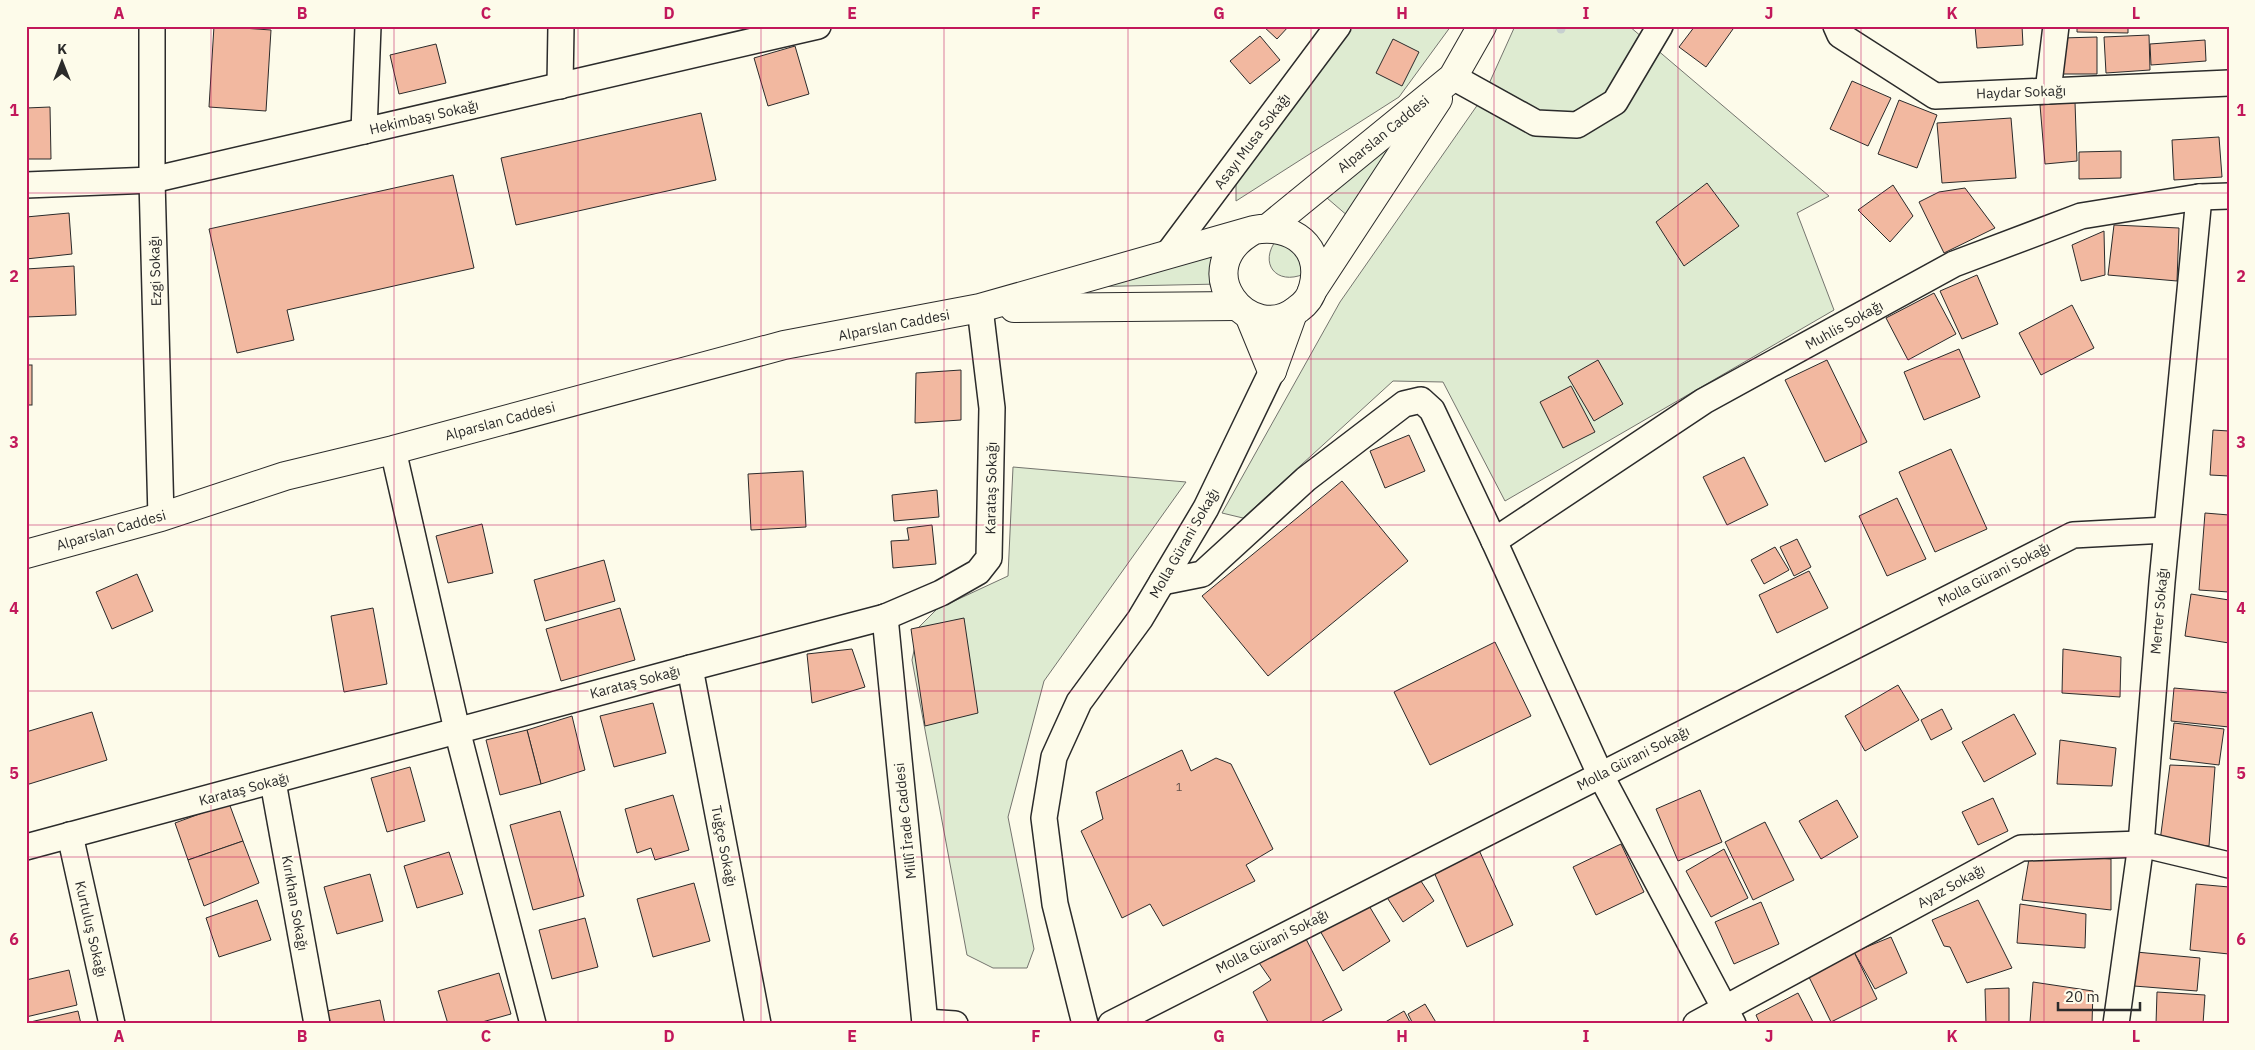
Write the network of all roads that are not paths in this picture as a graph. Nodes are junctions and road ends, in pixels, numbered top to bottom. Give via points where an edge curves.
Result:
1 (152, 26) edge
2 (368, 26) edge
3 (561, 26) edge
4 (818, 26) edge
5 (1338, 26) edge
6 (1482, 26) edge
7 (1660, 26) edge
8 (2056, 26) edge
9 (1839, 29) edge
10 (763, 33) edge
11 (1453, 77) junction
12 (2229, 83) edge
13 (560, 86) junction
14 (2048, 91) junction
15 (364, 131) junction
16 (152, 180) junction
17 (26, 185) edge
18 (2229, 196) edge
19 (2199, 197) junction
20 (1261, 229) junction
21 (1167, 255) junction
22 (1312, 291) junction
23 (980, 308) junction
24 (1243, 310) junction
25 (1293, 313) junction
26 (1272, 371) junction
27 (393, 450) junction
28 (161, 517) junction
29 (2166, 530) junction
30 (1494, 541) junction
31 (26, 554) edge
32 (1162, 582) junction
33 (885, 617) junction
34 (690, 668) junction
35 (457, 730) junction
36 (1600, 774) junction
37 (273, 782) junction
38 (70, 835) junction
39 (2141, 844) junction
40 (26, 847) edge
41 (2229, 865) edge
42 (1729, 1016) edge
43 (925, 1023) edge
44 (112, 1024) edge
45 (317, 1024) edge
46 (534, 1024) edge
47 (758, 1024) edge
48 (955, 1024) edge
49 (1085, 1024) edge
50 (1111, 1024) edge
51 (1696, 1024) edge
52 (2116, 1024) edge

1 - 16 street, Ezgi Sokağı
2 - 15 street
3 - 13 street
4 - 10 street, Hekimbaşı Sokağı
5 - 21 street, Asayı Musa Sokağı
6 - 11 street, Alparslan Caddesi
7 - 11 street via 1615,102 1577,125 1536,123
8 - 14 street
9 - 14 street, Haydar Sokağı via 1935,96
10 - 13 street, Hekimbaşı Sokağı
11 - 20 street, Alparslan Caddesi
11 - 22 street
12 - 14 street, Haydar Sokağı
13 - 15 street, Hekimbaşı Sokağı
15 - 16 street, Hekimbaşı Sokağı
16 - 17 street, Hekimbaşı Sokağı
16 - 28 street, Ezgi Sokağı
18 - 19 street, Muhlis Sokağı
19 - 29 street, Merter Sokağı
19 - 30 street, Muhlis Sokağı via 2080,216 1954,264 1704,401
20 - 21 street
20 - 22 street via 1284,230 1297,236 1308,247 1316,276
20 - 24 street via 1240,238 1230,249 1224,264 1223,279 1228,293
21 - 23 street
22 - 25 street via 1305,304
23 - 24 street
23 - 27 street, Alparslan Caddesi via 784,345
23 - 33 street, Karataş Sokağı via 992,408 989,558 978,572 956,585
24 - 25 street via 1264,319 1279,319
24 - 26 street
25 - 26 street
26 - 32 street, Molla Gürani Sokağı via 1206,508
27 - 28 street, Alparslan Caddesi via 285,476
27 - 35 street
28 - 31 street, Alparslan Caddesi
29 - 36 street, Molla Gürani Sokağı via 2072,535
29 - 39 street, Merter Sokağı
30 - 32 street via 1432,410 1421,400 1404,404 1306,479 1202,574
30 - 36 street
32 - 49 street, Molla Gürani Sokağı via 1140,619 1079,702 1054,757 1044,818 1055,904
33 - 34 street, Karataş Sokağı
33 - 43 street, Millî İrade Caddesi
34 - 35 street, Karataş Sokağı
34 - 47 street, Tuğçe Sokağı
35 - 37 street, Karataş Sokağı
35 - 46 street
36 - 42 street
36 - 50 street, Molla Gürani Sokağı
37 - 38 street, Karataş Sokağı
37 - 45 street, Kırıkhan Sokağı
38 - 40 street, Karataş Sokağı
38 - 44 street, Kurtuluş Sokağı
39 - 41 street, Ayaz Sokağı
39 - 42 street, Ayaz Sokağı via 2021,848
39 - 52 street, Merter Sokağı
42 - 51 street, Ayaz Sokağı
43 - 48 street

